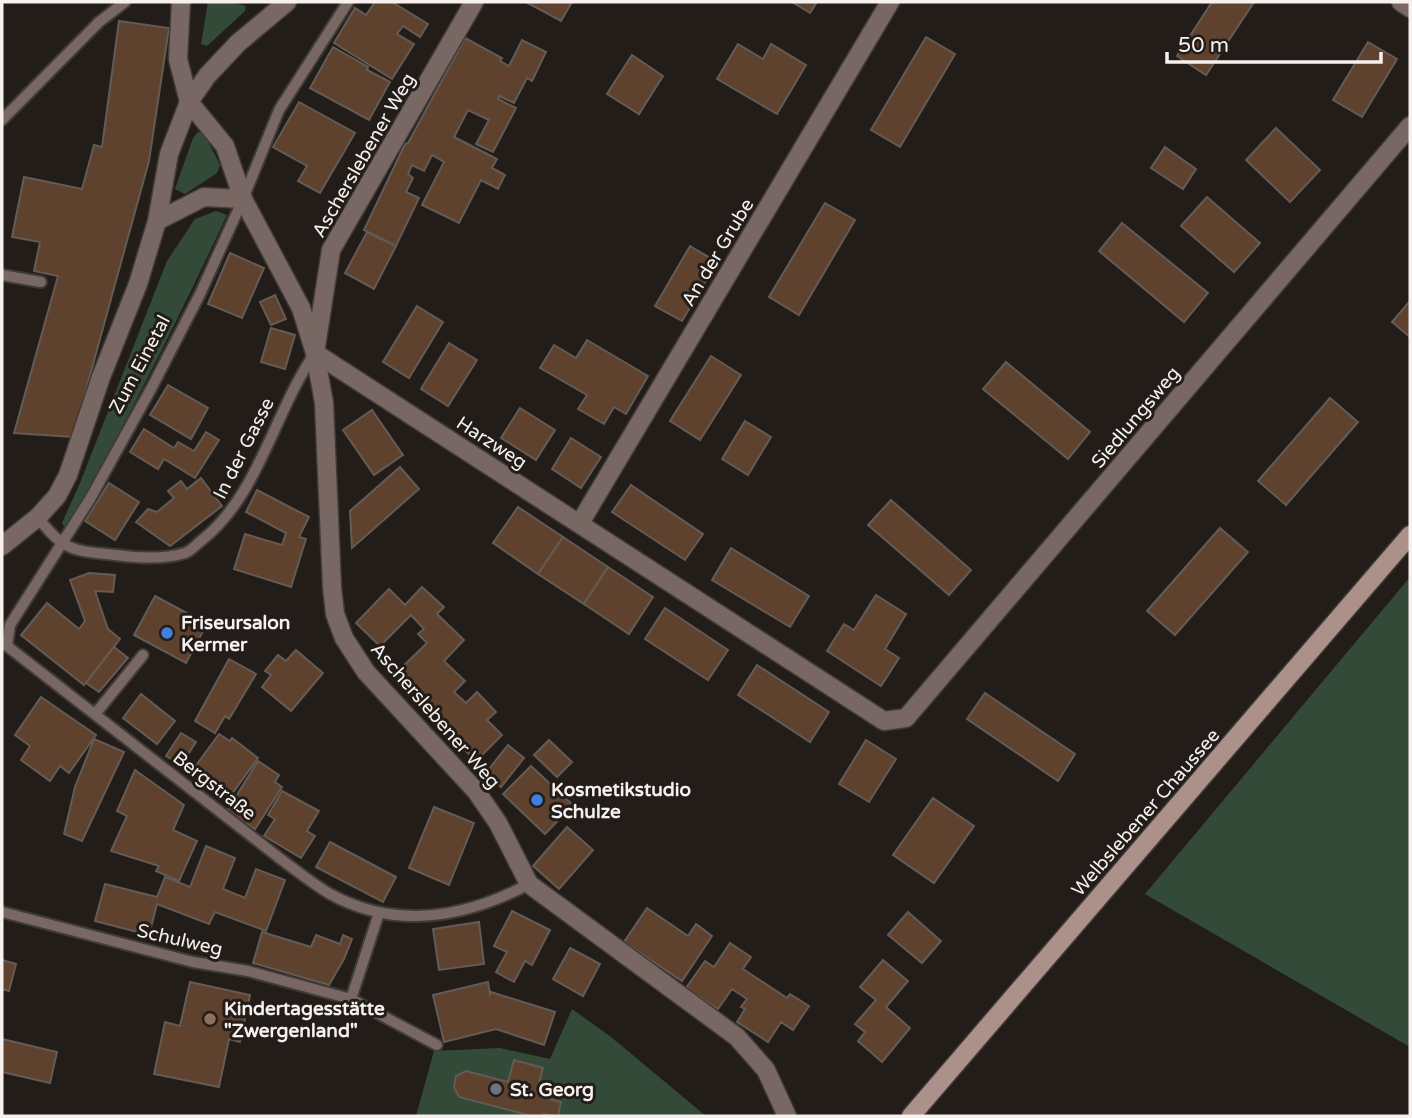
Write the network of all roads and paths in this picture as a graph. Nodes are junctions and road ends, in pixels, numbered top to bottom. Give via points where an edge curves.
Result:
1 (125, 2) edge
2 (181, 2) edge
3 (287, 2) edge
4 (348, 2) edge
5 (474, 2) edge
6 (890, 2) edge
7 (1401, 2) edge
8 (1410, 8) edge
9 (189, 102) junction
10 (2, 120) edge
11 (1410, 125) edge
12 (243, 198) junction
13 (157, 221) junction
14 (2, 275) edge
15 (41, 282) dead end
16 (315, 353) junction
17 (38, 517) junction
18 (580, 523) junction
19 (1410, 535) edge
20 (62, 545) junction
21 (2, 546) edge
22 (143, 655) dead end
23 (96, 713) junction
24 (884, 721) joint
25 (529, 884) junction
26 (2, 912) edge
27 (379, 913) junction
28 (351, 999) junction
29 (437, 1045) dead end
30 (787, 1116) edge
31 (911, 1116) edge

1 - 10 lane via 99,22
2 - 9 street via 178,59
3 - 9 street, Zum Einetal via 238,43
4 - 12 lane, Zum Einetal via 279,110
5 - 16 street, Ascherslebener Weg via 331,250
6 - 18 street, An der Grube
7 - 8 street
9 - 12 street via 225,146
9 - 13 street, Zum Einetal via 169,154
11 - 24 street, Siedlungsweg via 906,718
12 - 13 street via 204,197
12 - 16 street via 301,308
12 - 20 lane, Zum Einetal via 200,295
13 - 17 street, Zum Einetal via 68,475
14 - 15 lane
16 - 18 street, Harzweg
16 - 20 lane, In der Gasse via 237,505 187,553 141,558
16 - 25 street, Ascherslebener Weg via 324,403 332,587 344,638 366,673 476,791
17 - 20 lane
17 - 21 street, Zum Einetal
18 - 24 street, Harzweg
19 - 31 main road, Welbslebener Chaussee
20 - 23 lane, Bergstraße via 9,625 7,646
22 - 23 lane
23 - 27 lane, Bergstraße via 309,880 352,905
25 - 27 lane, Bergstraße via 499,900 460,910 416,917
25 - 30 street, Ascherslebener Weg via 737,1037 766,1070
26 - 28 lane, Schulweg
27 - 28 lane
28 - 29 lane, Schulweg

